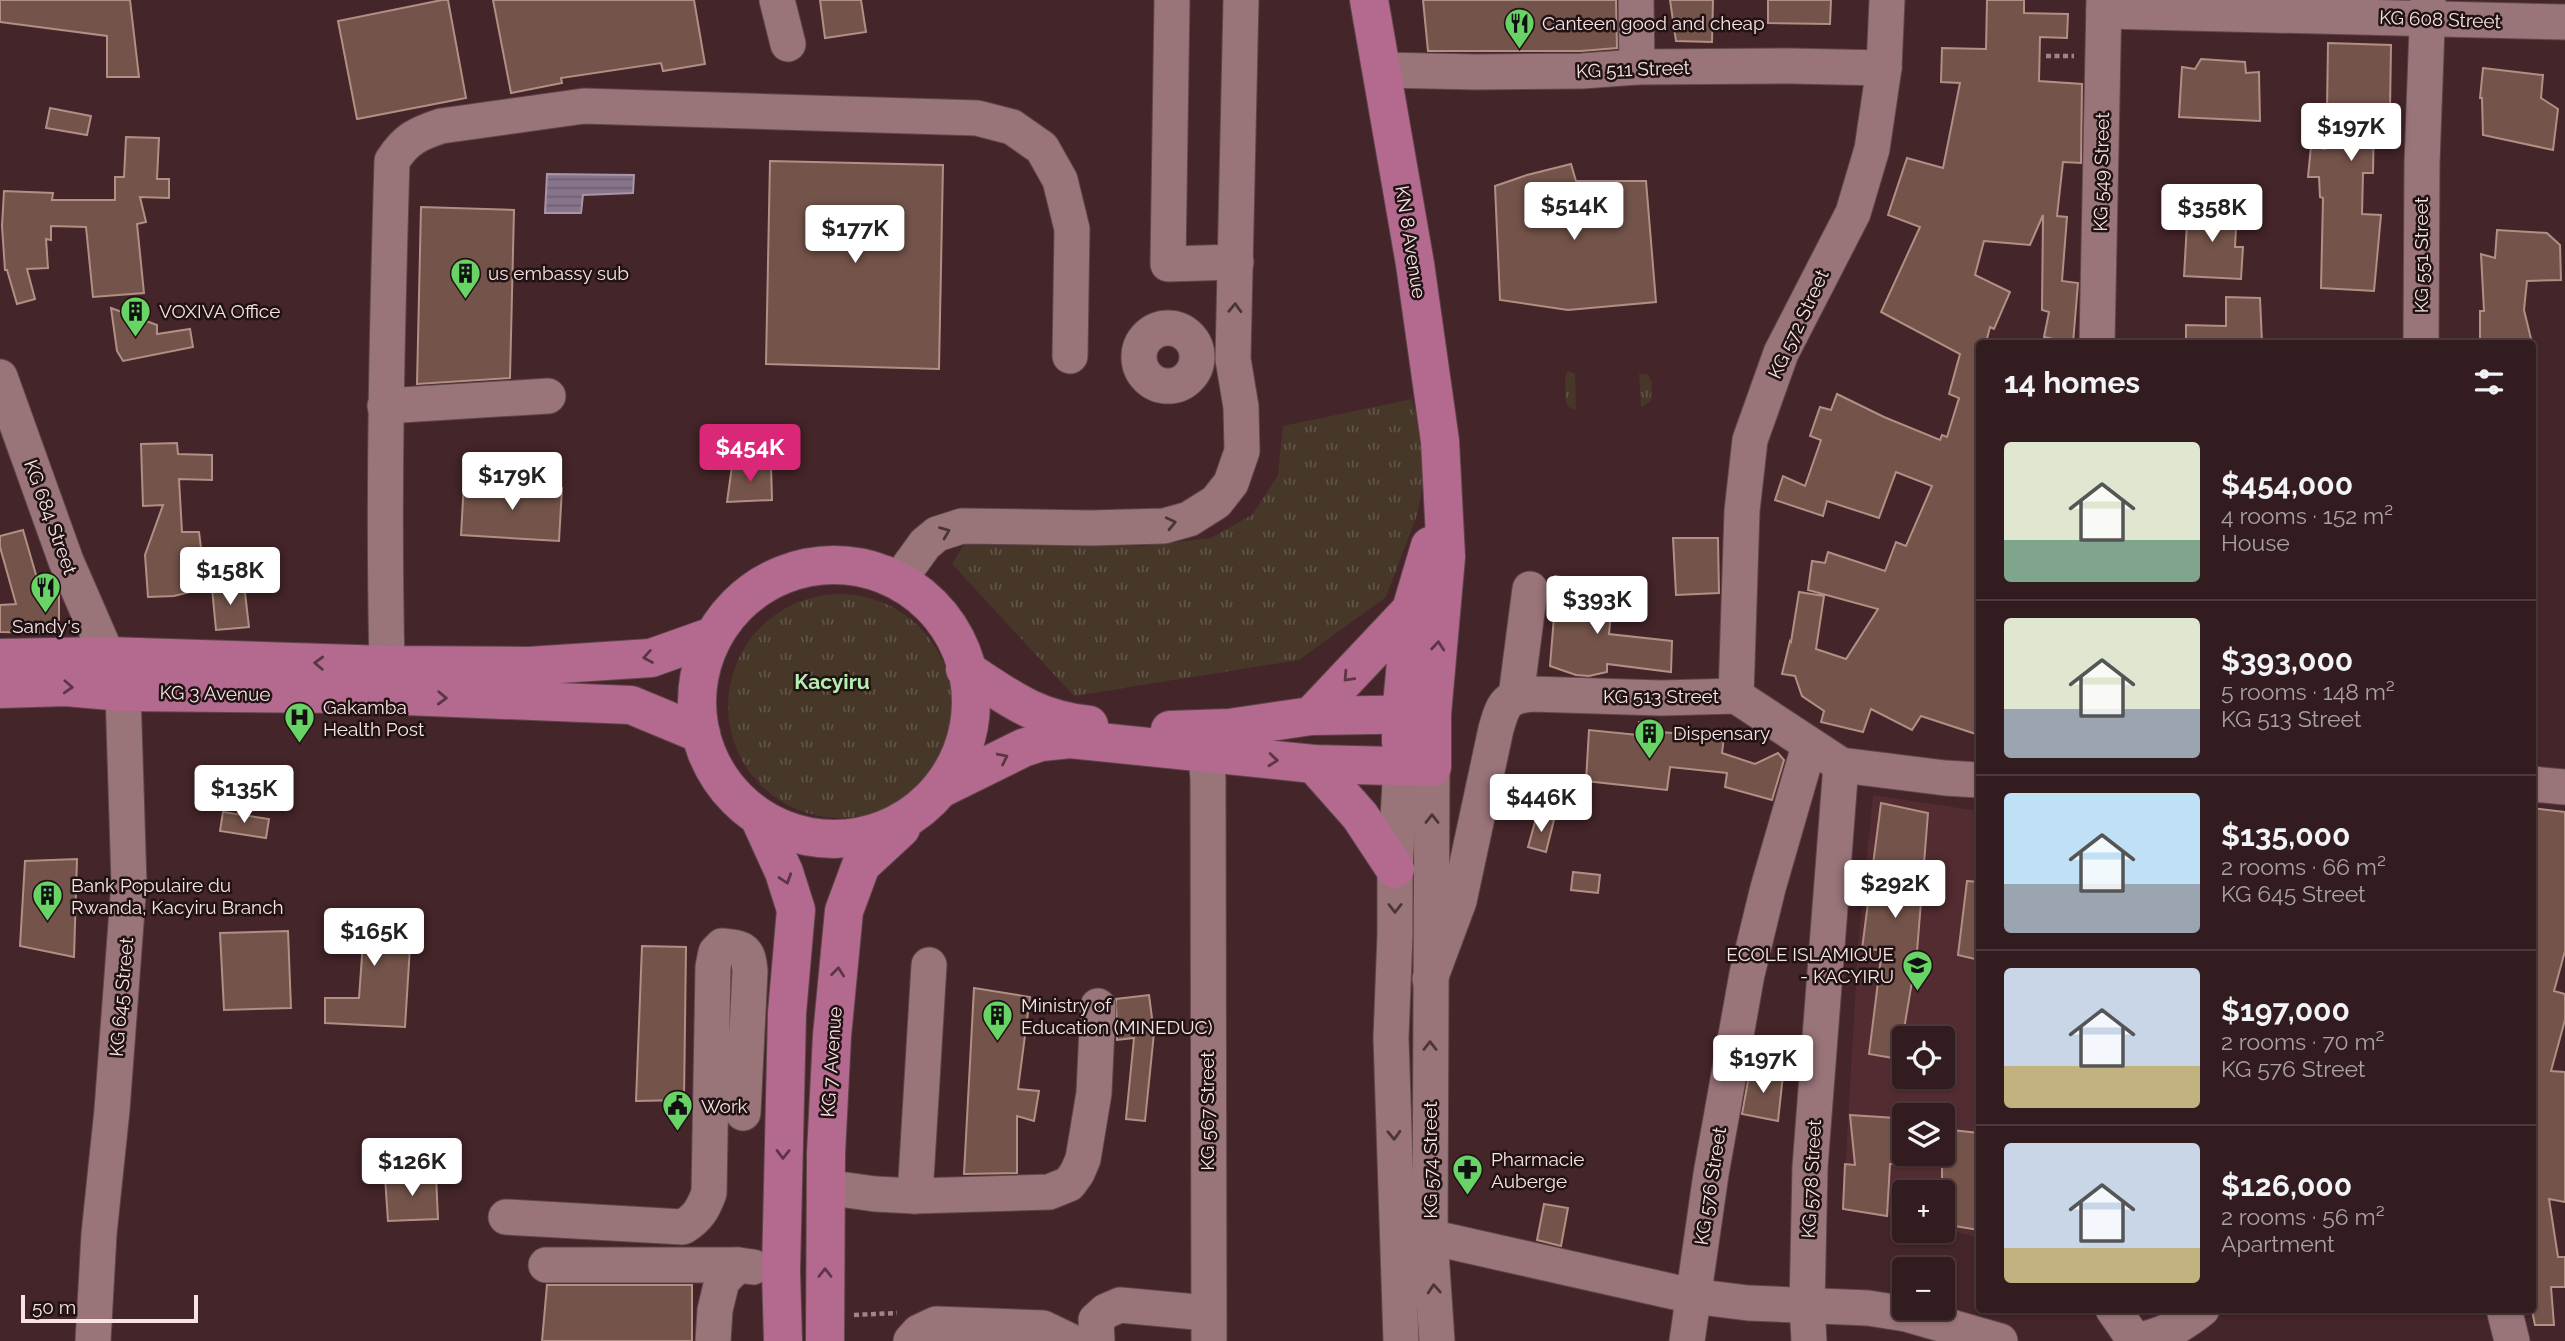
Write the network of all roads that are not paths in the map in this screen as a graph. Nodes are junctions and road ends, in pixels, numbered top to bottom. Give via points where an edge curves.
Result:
1 (777, 0) edge
2 (1172, 0) edge
3 (1241, 0) edge
4 (1369, 0) edge
5 (1636, 0) edge
6 (1887, 0) edge
7 (2104, 5) edge
8 (2428, 9) edge
9 (2565, 22) edge
10 (788, 44) dead end
11 (1637, 67) junction
12 (1884, 68) junction
13 (1382, 70) junction
14 (1236, 262) junction
15 (2097, 340) edge
16 (2421, 340) edge
17 (1070, 356) dead end
18 (1197, 359) dead end
19 (1233, 359) junction
20 (0, 377) edge
21 (548, 396) dead end
22 (385, 406) junction
23 (1444, 486) junction
24 (899, 580) junction
25 (1530, 589) dead end
26 (1411, 610) junction
27 (713, 636) junction
28 (106, 656) junction
29 (0, 658) edge
30 (387, 665) junction
31 (965, 669) junction
32 (0, 689) edge
33 (122, 692) junction
34 (1523, 695) junction
35 (1736, 696) junction
36 (1417, 715) junction
37 (1311, 716) junction
38 (701, 734) junction
39 (1205, 743) junction
40 (1809, 746) junction
41 (1314, 764) junction
42 (1841, 765) junction
43 (1416, 766) junction
44 (1976, 780) edge
45 (2536, 783) edge
46 (2565, 787) edge
47 (931, 799) junction
48 (759, 817) junction
49 (1395, 869) junction
50 (929, 965) dead end
51 (1430, 979) junction
52 (1098, 1006) dead end
53 (784, 1115) junction
54 (825, 1187) junction
55 (915, 1196) junction
56 (506, 1217) dead end
57 (1430, 1237) junction
58 (546, 1265) dead end
59 (737, 1265) junction
60 (782, 1271) junction
61 (1692, 1296) junction
62 (1807, 1306) junction
63 (2116, 1313) edge
64 (2197, 1313) edge
65 (2505, 1313) edge
66 (1208, 1327) edge
67 (93, 1341) edge
68 (713, 1341) edge
69 (783, 1341) edge
70 (825, 1341) edge
71 (911, 1341) edge
72 (1070, 1341) edge
73 (1097, 1341) edge
74 (1401, 1341) edge
75 (1437, 1341) edge
76 (1687, 1341) edge
77 (1809, 1341) edge
78 (2000, 1341) edge
79 (2136, 1341) edge
80 (2512, 1341) edge

1 - 10 street
2 - 14 street via 1168,264
3 - 14 street
4 - 13 main road, KN 8 Avenue
5 - 11 street
6 - 12 street, KG 572 Street
7 - 8 street, KG 608 Street
7 - 15 street, KG 549 Street
8 - 9 street, KG 608 Street
8 - 16 street, KG 551 Street
11 - 12 street, KG 511 Street
11 - 13 street, KG 511 Street
12 - 35 street, KG 572 Street via 1872,149 1853,213 1781,353 1751,440 1742,511
13 - 23 main road, KN 8 Avenue via 1430,360
19 -> 14 street
17 - 22 street via 1072,229 1060,180 1042,148 1012,128 977,118 584,106 441,126 402,146 392,161
18 - 19 street
24 -> 19 street via 925,544 937,534 962,526 1164,526 1189,519 1216,502 1231,483 1242,451
20 - 28 street, KG 684 Street via 66,561
21 - 22 street
22 - 30 street
23 - 26 main road, KN 8 Avenue
36 -> 23 main road, KN 8 Avenue via 1446,557
24 - 27 main road via 865,567 829,564 794,570 762,584 734,607
24 - 31 main road via 936,609 961,649
25 - 34 street
26 - 36 main road, KN 8 Avenue
26 -> 37 main road
27 -> 30 main road, KG 3 Avenue via 651,658 529,666
27 - 38 main road via 698,684
28 - 29 main road, KG 3 Avenue
30 -> 28 main road, KG 3 Avenue
28 - 33 street, KG 645 Street
31 - 39 main road via 1044,717
31 - 47 main road via 972,697 965,745
32 -> 33 main road, KG 3 Avenue via 66,687
33 -> 38 main road, KG 3 Avenue via 631,705
33 - 67 street, KG 645 Street via 127,930
34 - 35 street, KG 513 Street
34 - 51 street, KG 574 Street via 1503,706 1458,901
35 - 40 street, KG 513 Street
36 - 37 main road
36 - 43 main road
37 - 39 main road
38 - 48 main road via 713,766 733,794
39 -> 41 main road
47 -> 39 main road via 1041,741
39 - 66 street, KG 567 Street
40 - 42 street, KG 513 Street
40 - 61 street, KG 576 Street via 1747,974
41 - 43 main road
41 - 49 main road via 1360,816
42 - 44 street, KG 513 Street
42 - 62 street, KG 578 Street via 1810,1167
43 - 49 street
51 -> 43 street, KG 574 Street
45 - 46 street
47 - 48 main road via 869,835 837,842 813,839
54 -> 47 main road, KG 7 Avenue via 844,911 861,865
48 -> 53 main road via 796,910
49 -> 74 street via 1391,1038
50 - 55 street
57 -> 51 street, KG 574 Street
52 - 55 street via 1094,1093 1083,1159 1069,1184 1049,1192
53 - 56 street via 726,1115 709,1192 694,1221 683,1227
53 -> 60 main road
54 - 55 street
70 -> 54 main road, KG 7 Avenue
57 - 61 street
75 -> 57 street, KG 574 Street
58 - 59 street
59 - 60 street
59 - 68 street via 722,1281
60 - 69 main road
61 - 62 street
61 - 76 street, KG 576 Street
62 - 77 street, KG 578 Street
62 - 78 street via 1906,1314
63 - 79 street
64 - 79 street via 2179,1328
65 - 80 street
66 - 73 street via 1120,1305 1096,1320
71 - 72 street via 936,1324 1043,1328

